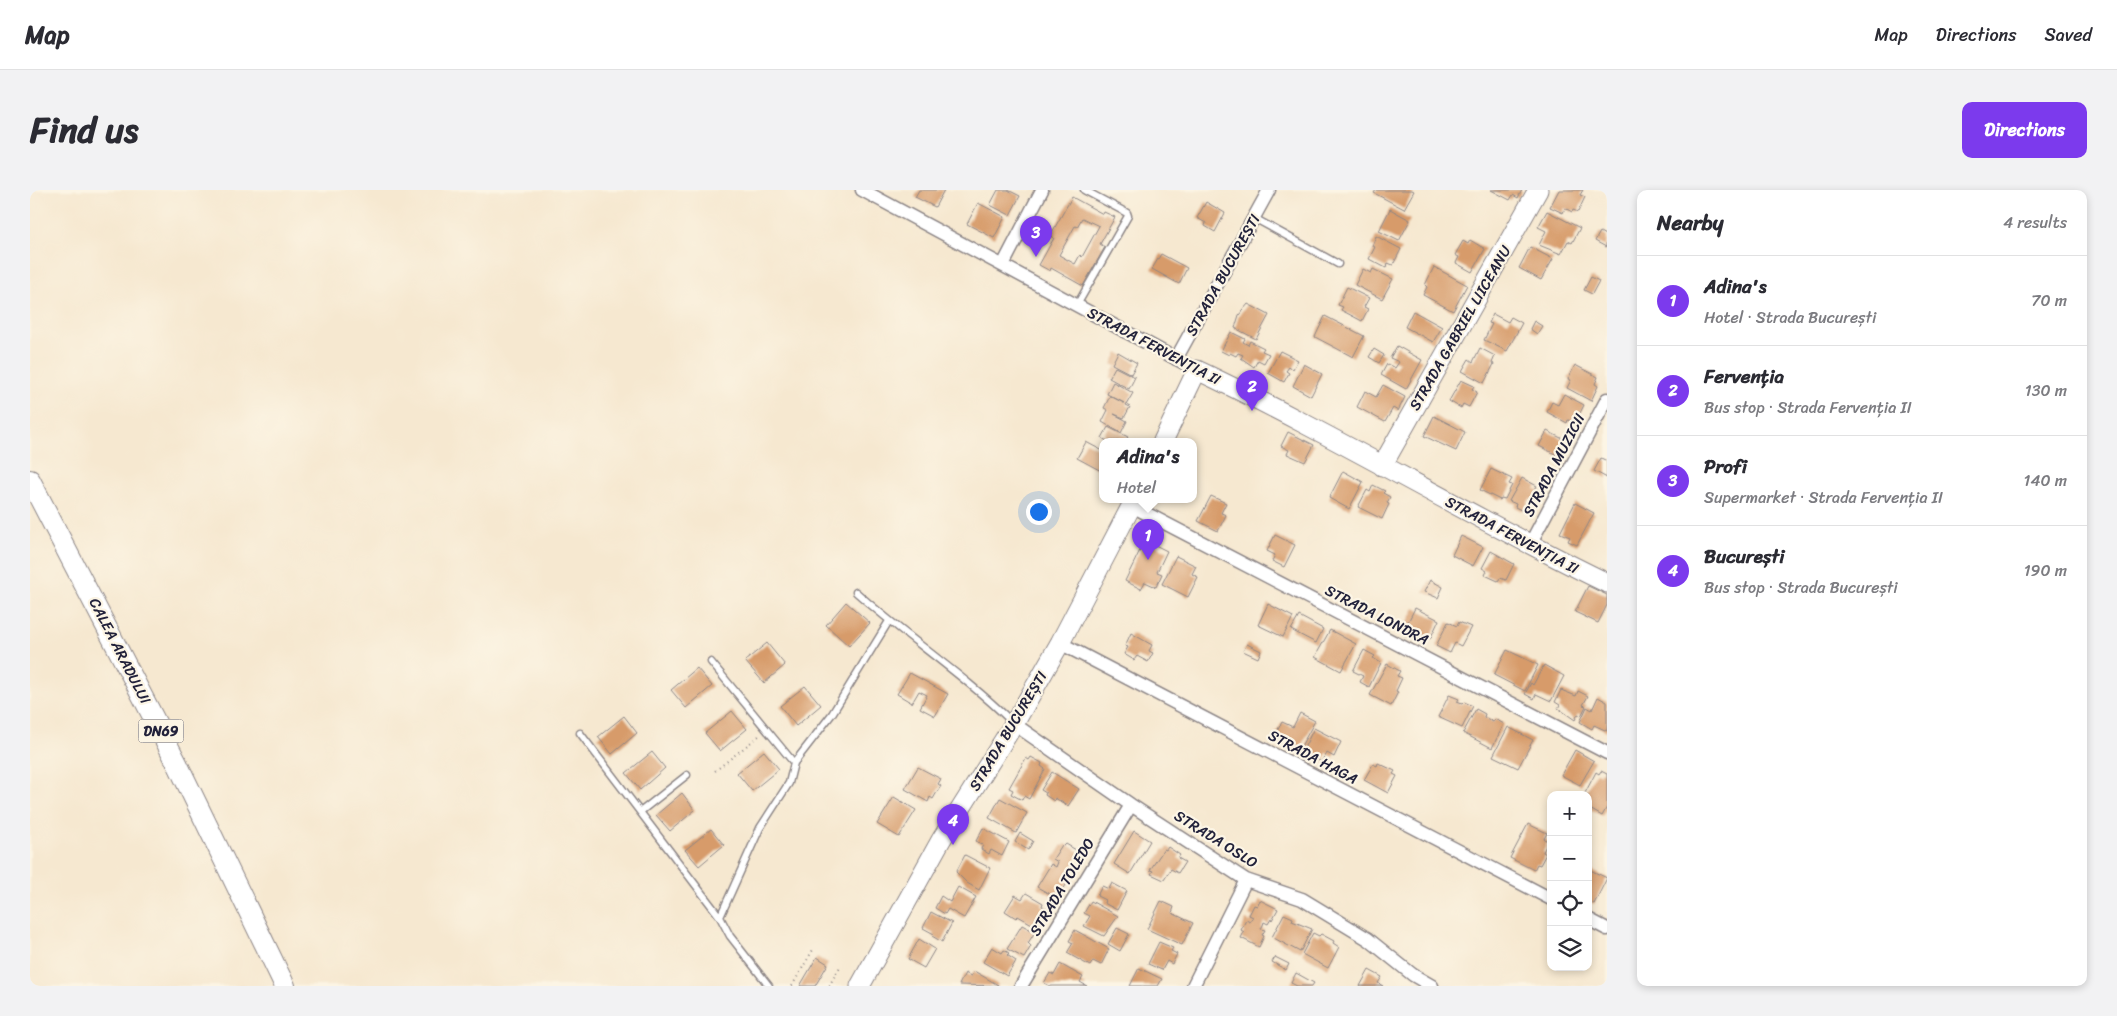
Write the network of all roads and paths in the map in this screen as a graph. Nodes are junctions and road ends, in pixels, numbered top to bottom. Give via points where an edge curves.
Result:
1 (862, 190) edge
2 (1042, 190) edge
3 (1084, 190) edge
4 (1269, 190) edge
5 (1538, 190) edge
6 (1254, 218) junction
7 (1338, 264) dead end
8 (1003, 265) junction
9 (1077, 305) junction
10 (1176, 359) junction
11 (1198, 370) junction
12 (1607, 400) edge
13 (1164, 438) edge
14 (1382, 466) junction
15 (30, 480) edge
16 (1132, 503) edge
17 (1135, 503) edge
18 (1529, 546) junction
19 (1607, 583) edge
20 (856, 592) dead end
21 (888, 621) junction
22 (1060, 643) junction
23 (711, 662) dead end
24 (1014, 724) junction
25 (767, 730) junction
26 (580, 733) dead end
27 (1607, 753) edge
28 (794, 763) junction
29 (715, 771) dead end
30 (687, 775) dead end
31 (1131, 805) junction
32 (640, 812) junction
33 (1246, 880) junction
34 (1547, 898) edge
35 (720, 917) junction
36 (1592, 921) edge
37 (1607, 929) edge
38 (814, 948) dead end
39 (841, 965) dead end
40 (285, 986) edge
41 (769, 986) edge
42 (792, 986) edge
43 (829, 986) edge
44 (860, 986) edge
45 (1021, 986) edge
46 (1193, 986) edge
47 (1432, 986) edge

1 - 8 street, STRADA FERVENȚIA II
2 - 8 street
3 - 9 lane via 1128,216
4 - 6 street, STRADA BUCUREȘTI
5 - 14 street, STRADA GABRIEL LIICEANU
6 - 7 lane
6 - 10 street, STRADA BUCUREȘTI
8 - 9 street, STRADA FERVENȚIA II
9 - 10 street, STRADA FERVENȚIA II
10 - 11 street, STRADA FERVENȚIA II
11 - 13 street
11 - 14 street, STRADA FERVENȚIA II
12 - 18 street, STRADA MUZICII
14 - 18 street, STRADA FERVENȚIA II
15 - 40 main road, CALEA ARADULUI / DN69 via 177,763
16 - 22 street, STRADA BUCUREȘTI
17 - 27 street, STRADA LONDRA
18 - 19 street, STRADA FERVENȚIA II
20 - 21 lane
21 - 24 lane via 946,664
21 - 28 lane via 832,714
22 - 24 street, STRADA BUCUREȘTI
22 - 34 street, STRADA HAGA
23 - 25 lane
24 - 31 street, STRADA OSLO
24 - 44 street, STRADA BUCUREȘTI via 941,840
25 - 28 lane
25 - 29 path
26 - 32 lane
28 - 35 lane via 789,783 760,828
30 - 32 lane
31 - 33 street, STRADA OSLO
31 - 45 street, STRADA TOLEDO
32 - 35 lane
33 - 46 street
33 - 47 street, STRADA OSLO via 1302,899 1368,939
35 - 41 lane via 730,936
36 - 37 street
38 - 42 path
39 - 43 path

